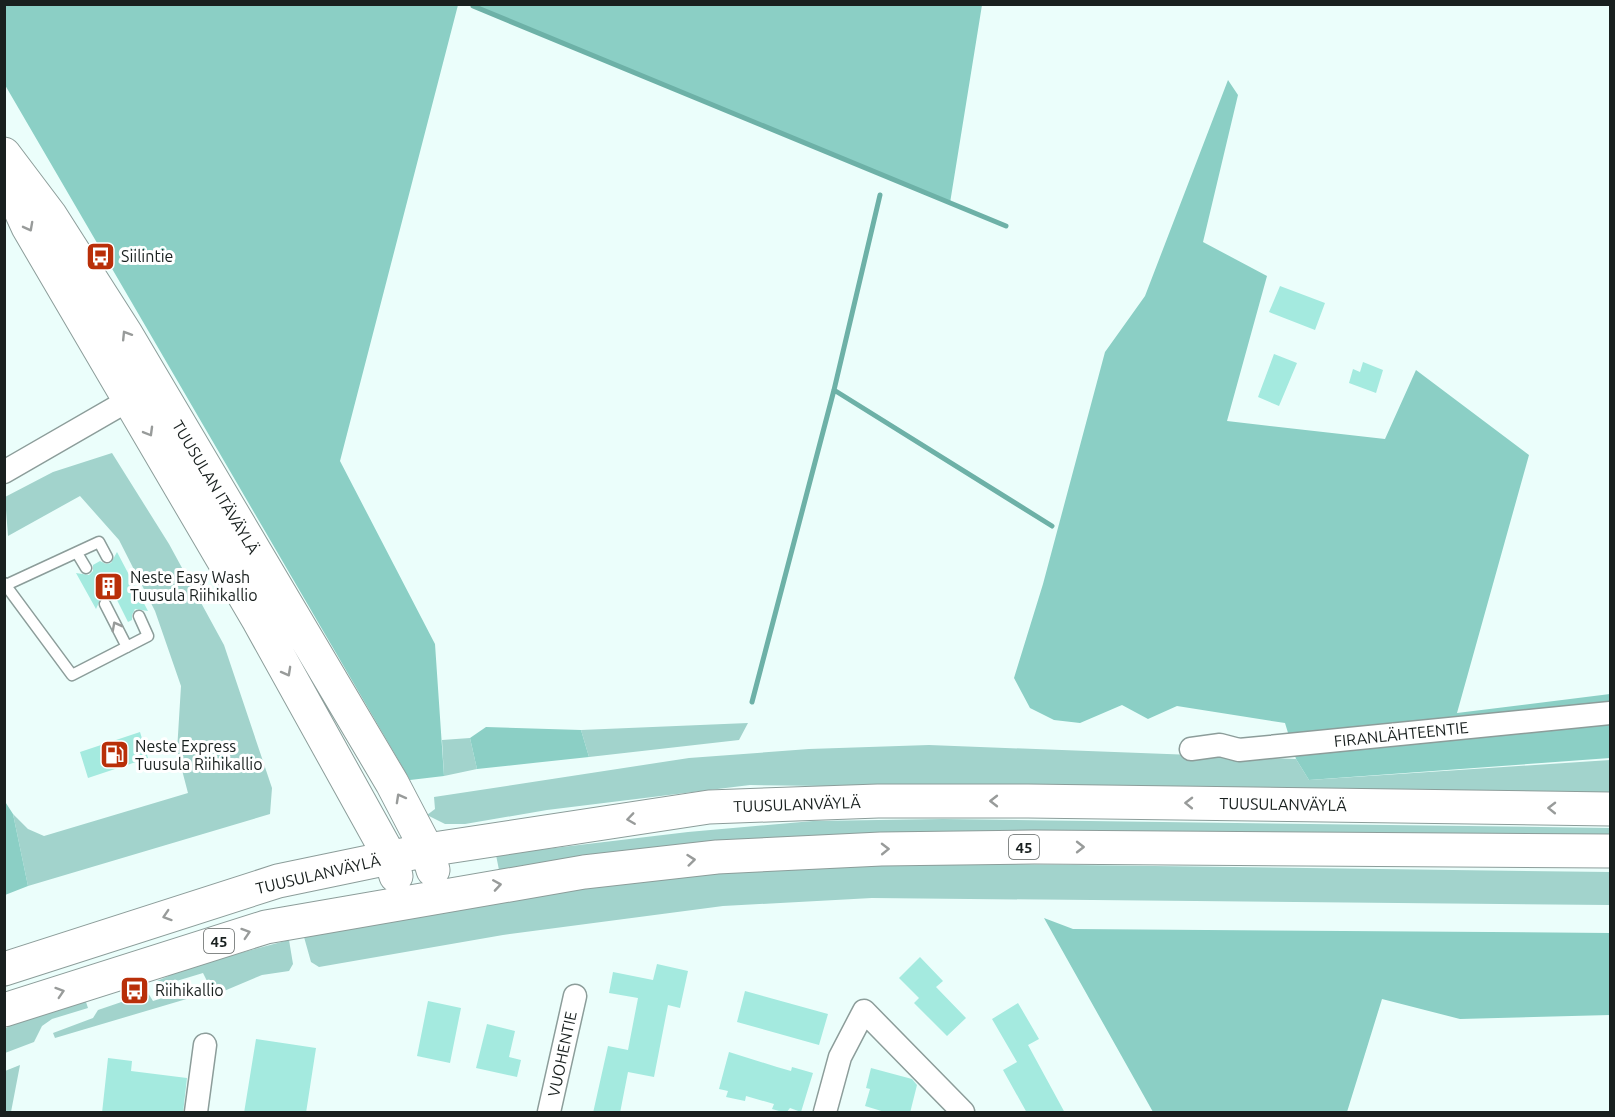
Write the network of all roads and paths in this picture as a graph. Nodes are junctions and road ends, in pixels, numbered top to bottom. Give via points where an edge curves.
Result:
1 (4, 154) edge
2 (4, 174) edge
3 (143, 392) junction
4 (4, 472) edge
5 (77, 553) junction
6 (107, 557) dead end
7 (86, 568) dead end
8 (5, 584) edge
9 (105, 604) dead end
10 (139, 616) dead end
11 (128, 647) junction
12 (1611, 713) edge
13 (1191, 748) dead end
14 (1611, 809) edge
15 (427, 850) junction
16 (1611, 851) edge
17 (390, 857) junction
18 (440, 895) junction
19 (404, 901) junction
20 (4, 969) edge
21 (575, 996) dead end
22 (4, 1010) edge
23 (205, 1045) dead end
24 (196, 1113) edge
25 (549, 1113) edge
26 (825, 1113) edge
27 (963, 1113) edge

3 -> 1 main road, TUUSULAN ITÄVÄYLÄ via 50,215
2 -> 3 main road, TUUSULAN ITÄVÄYLÄ via 28,227
3 - 4 street
15 -> 3 main road, TUUSULAN ITÄVÄYLÄ via 392,783
3 -> 17 main road, TUUSULAN ITÄVÄYLÄ via 259,621
5 - 6 lane via 99,542
5 - 7 lane
5 - 8 lane
8 - 11 lane via 72,675
11 -> 9 lane
10 - 11 lane via 148,636
12 - 13 street, FIRANLÄHTEENTIE via 1239,750 1220,745
14 -> 15 main road, TUUSULANVÄYLÄ / 45 via 878,801 709,807
15 - 17 main road, TUUSULANVÄYLÄ / 45
15 - 18 main road, TUUSULAN ITÄVÄYLÄ
18 -> 16 main road, 45 via 584,872 717,857 881,849
17 - 19 main road, TUUSULAN ITÄVÄYLÄ
17 -> 20 main road, TUUSULANVÄYLÄ / 45 via 278,881
18 - 19 main road, 45
22 -> 19 main road, 45 via 266,927
21 - 25 street, VUOHENTIE
23 - 24 street
26 - 27 street via 840,1057 864,1011

